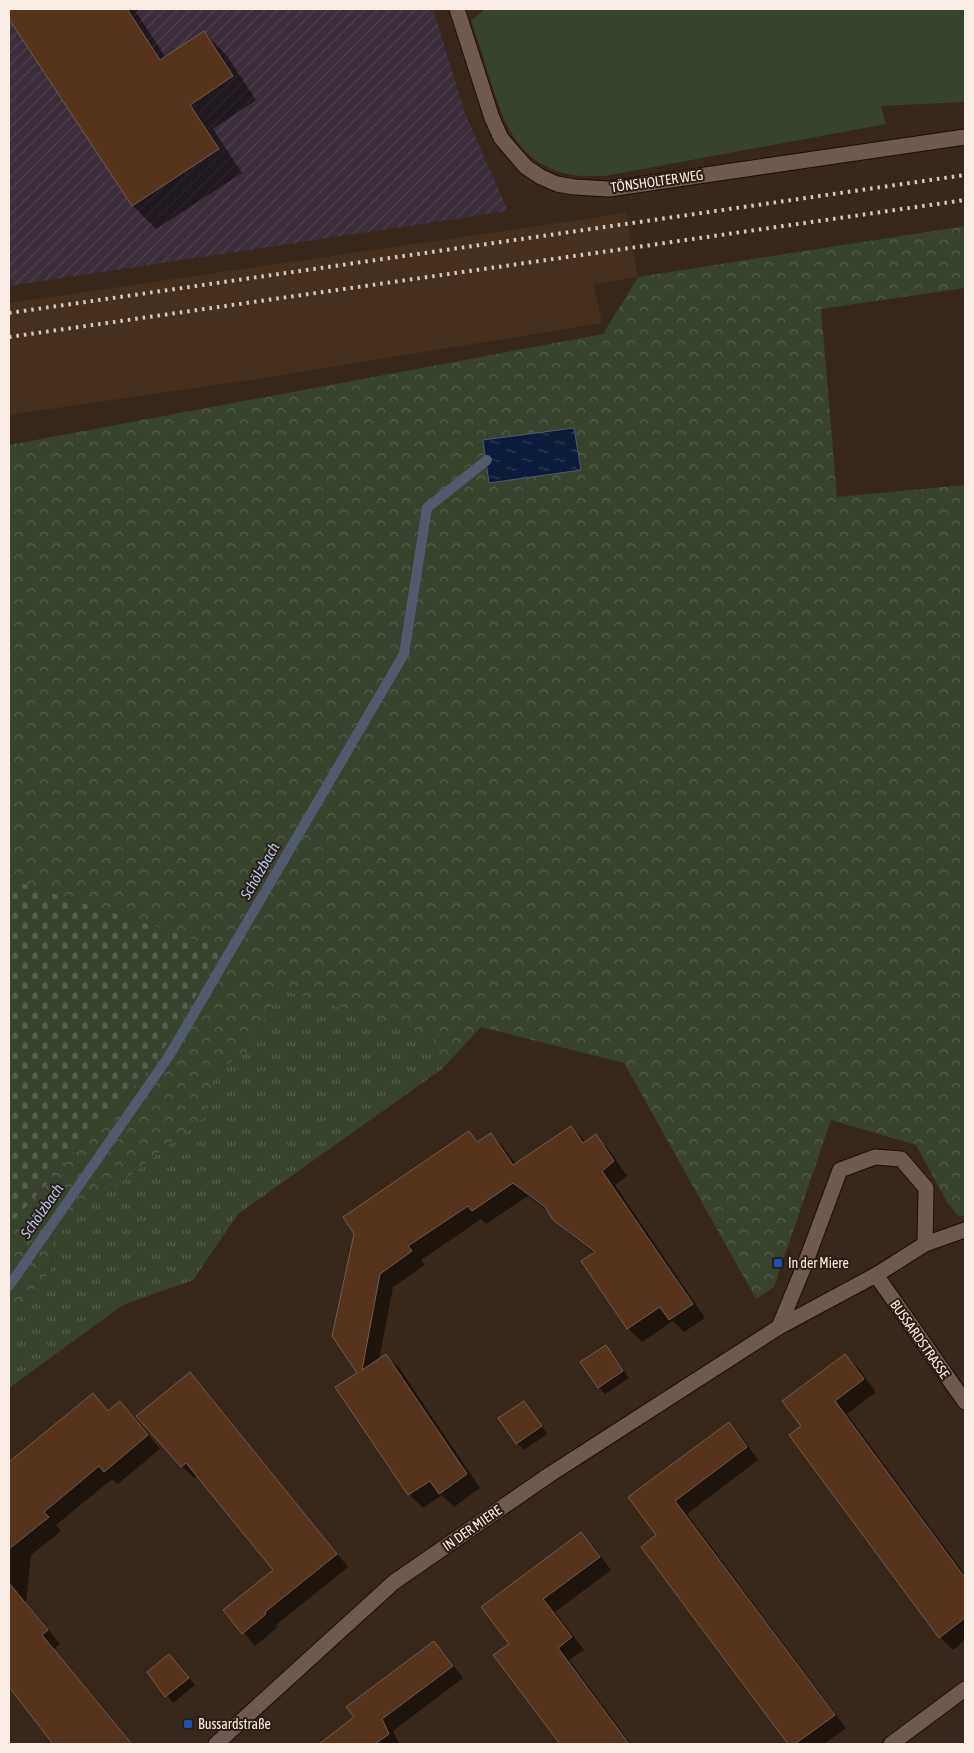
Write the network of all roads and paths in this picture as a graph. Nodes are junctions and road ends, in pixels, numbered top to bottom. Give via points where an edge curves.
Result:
1 (457, 9) edge
2 (965, 137) edge
3 (965, 1230) edge
4 (925, 1244) junction
5 (876, 1275) junction
6 (778, 1328) junction
7 (965, 1402) edge
8 (965, 1689) edge
9 (222, 1743) edge
10 (891, 1744) edge

1 - 2 street, TÖNSHOLTER WEG via 501,138 526,167 557,184 609,189
3 - 4 street, IN DER MIERE
4 - 5 street, IN DER MIERE
4 - 6 street via 926,1188 901,1159 875,1157 840,1170
5 - 6 street, IN DER MIERE
5 - 7 street, BUSSARDSTRASSE
6 - 9 street, IN DER MIERE via 549,1475 394,1582
8 - 10 street

